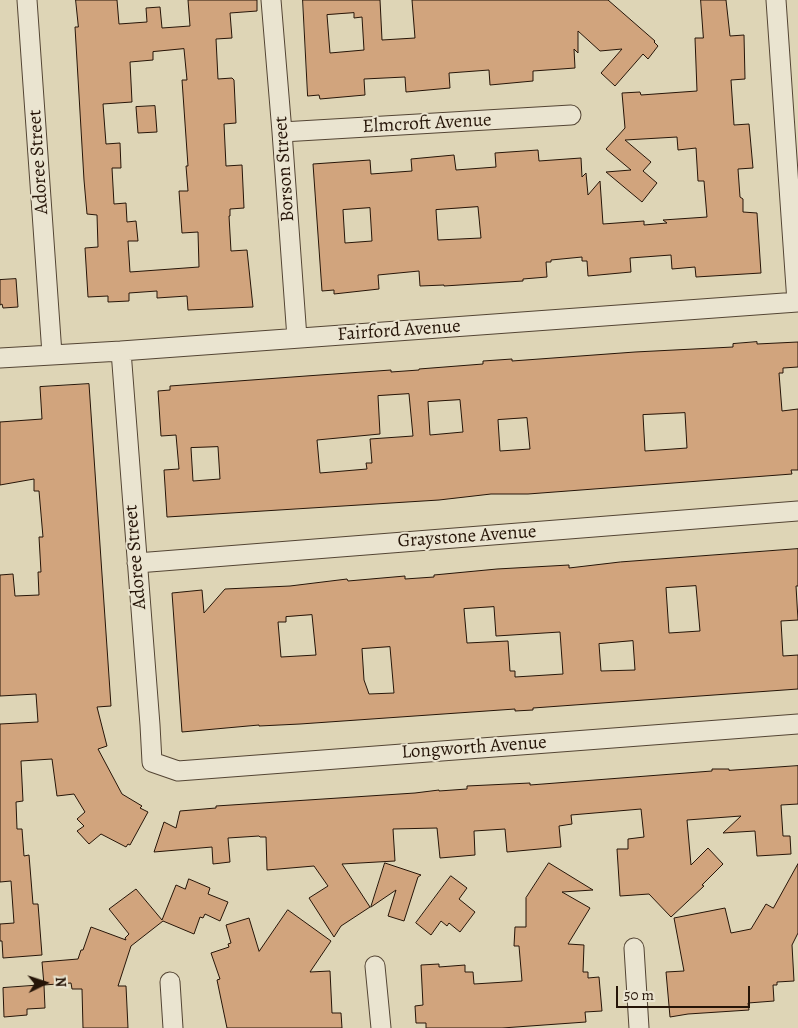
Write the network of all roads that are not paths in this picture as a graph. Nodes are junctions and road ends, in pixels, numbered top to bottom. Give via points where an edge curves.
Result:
1 (28, 0) edge
2 (271, 0) edge
3 (776, 0) edge
4 (571, 115) dead end
5 (282, 132) junction
6 (798, 302) edge
7 (297, 338) junction
8 (121, 351) junction
9 (52, 354) junction
10 (0, 358) edge
11 (798, 511) edge
12 (137, 563) junction
13 (798, 724) edge
14 (152, 762) joint
15 (634, 948) dead end
16 (375, 966) dead end
17 (170, 982) dead end
18 (173, 1028) edge
19 (381, 1028) edge
20 (639, 1028) edge

1 - 9 street, Adoree Street
2 - 5 street, Borson Street
3 - 6 street
4 - 5 street, Elmcroft Avenue
5 - 7 street, Borson Street
6 - 7 street, Fairford Avenue
7 - 8 street, Fairford Avenue
8 - 9 street, Fairford Avenue
8 - 12 street, Adoree Street
9 - 10 street, Fairford Avenue
11 - 12 street, Graystone Avenue
12 - 14 street, Adoree Street
13 - 14 street, Longworth Avenue via 178,770
15 - 20 street
16 - 19 street
17 - 18 street

